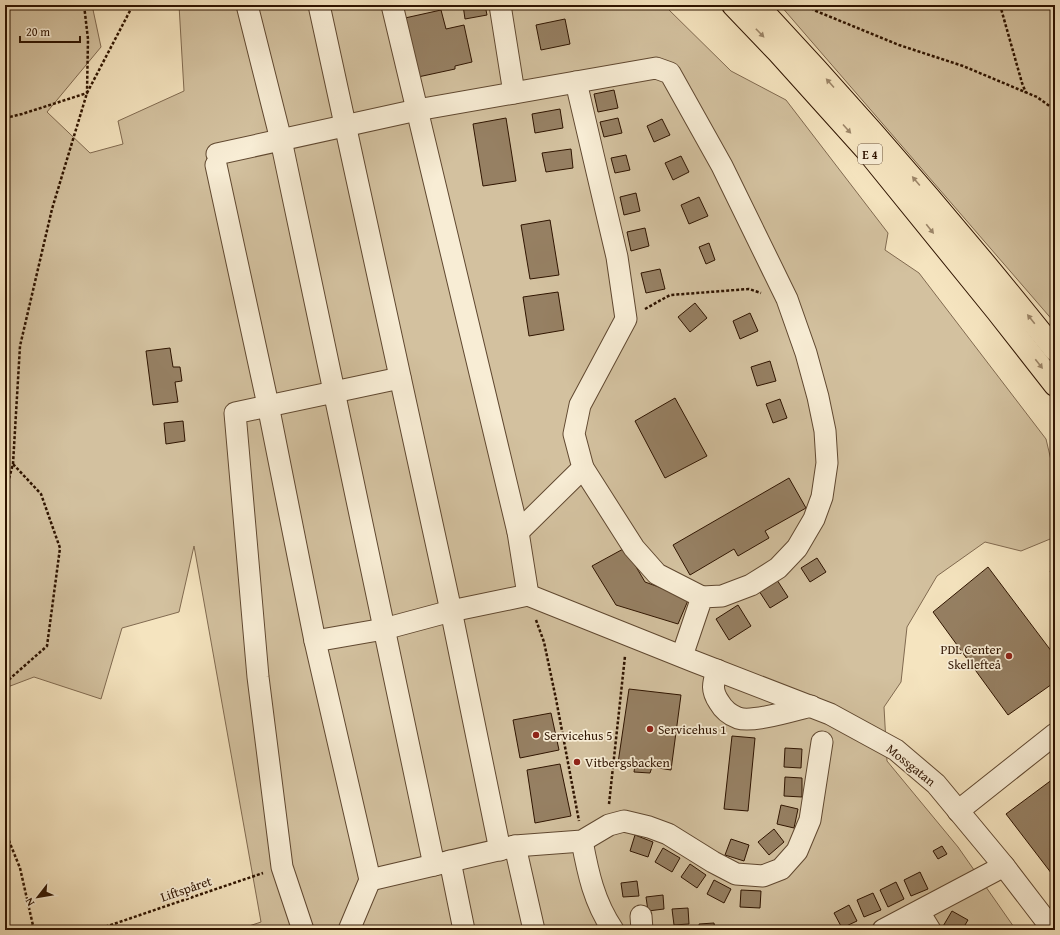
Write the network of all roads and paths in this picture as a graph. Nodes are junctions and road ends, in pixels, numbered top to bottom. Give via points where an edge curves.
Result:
1 (84, 5) edge
2 (133, 5) edge
3 (247, 5) edge
4 (319, 5) edge
5 (392, 5) edge
6 (500, 5) edge
7 (733, 5) edge
8 (757, 5) edge
9 (807, 5) edge
10 (1000, 5) edge
11 (576, 82) junction
12 (87, 93) junction
13 (514, 93) junction
14 (1026, 93) junction
15 (417, 110) junction
16 (1055, 110) edge
17 (5, 118) edge
18 (345, 126) junction
19 (280, 140) junction
20 (787, 299) junction
21 (626, 318) junction
22 (1055, 350) edge
23 (400, 378) junction
24 (1055, 385) edge
25 (334, 392) junction
26 (268, 405) junction
27 (13, 464) junction
28 (583, 468) junction
29 (5, 493) edge
30 (518, 532) junction
31 (528, 595) junction
32 (702, 597) junction
33 (451, 611) junction
34 (384, 629) junction
35 (628, 635) junction
36 (315, 641) junction
37 (688, 659) junction
38 (717, 670) junction
39 (5, 683) edge
40 (811, 706) junction
41 (1055, 734) edge
42 (822, 742) dead end
43 (958, 811) junction
44 (609, 825) junction
45 (5, 831) edge
46 (582, 841) junction
47 (507, 848) junction
48 (442, 863) junction
49 (1004, 866) junction
50 (282, 867) junction
51 (370, 880) junction
52 (919, 912) junction
53 (34, 930) edge
54 (96, 930) edge
55 (303, 930) edge
56 (349, 930) edge
57 (464, 930) edge
58 (534, 930) edge
59 (613, 930) edge
60 (883, 930) edge
61 (930, 930) edge
62 (1053, 930) edge

1 - 12 path via 88,39
2 - 12 path
3 - 19 street
4 - 18 street
5 - 15 street
6 - 13 street
7 -> 24 highway, E 4 via 868,152
22 -> 8 highway, E 4 via 890,150
9 - 14 path via 899,45 963,66
10 - 14 path
11 - 13 street
11 - 20 street via 656,68 670,73 722,166
11 - 21 street via 617,257
12 - 17 path
12 - 27 path via 52,209 20,346
13 - 15 street
14 - 16 path
15 - 18 street
15 - 30 street
18 - 19 street
18 - 23 street
19 - 25 street
19 - 26 street via 216,159
20 - 21 path via 750,289 670,295
20 - 32 street via 806,352 825,432 827,463 822,497 814,519 797,548 778,568 751,585 722,596
21 - 28 street via 580,405 574,434
23 - 25 street
23 - 33 street
25 - 26 street
25 - 34 street
26 - 36 street
26 - 50 street via 235,413 258,677
27 - 29 path
27 - 39 path via 41,494 60,548 47,646
28 - 30 street
28 - 32 street via 643,559 657,574
30 - 31 street
31 - 33 street
31 - 35 street, Mossgatan
31 - 46 path via 544,642
32 - 37 street
33 - 34 street
33 - 47 street
34 - 36 street
34 - 48 street
35 - 37 street, Mossgatan
35 - 44 path via 609,796
36 - 51 street
37 - 38 street, Mossgatan
38 - 40 street, Mossgatan
38 - 40 street via 713,684 714,695 723,709 738,718 755,719
40 - 43 street, Mossgatan via 851,724 896,750 936,784
41 - 43 street
42 - 44 street via 810,820 797,851 781,869 763,876 736,874 668,834 624,821
43 - 49 street, Mossgatan
44 - 46 street
45 - 53 path via 20,868
46 - 47 street
46 - 59 street via 591,884
47 - 48 street
47 - 58 street
48 - 51 street
48 - 57 street
49 - 52 street
49 - 62 street, Mossgatan
50 - 54 path, Liftspåret
50 - 55 street
51 - 56 street
52 - 60 street
52 - 61 street

